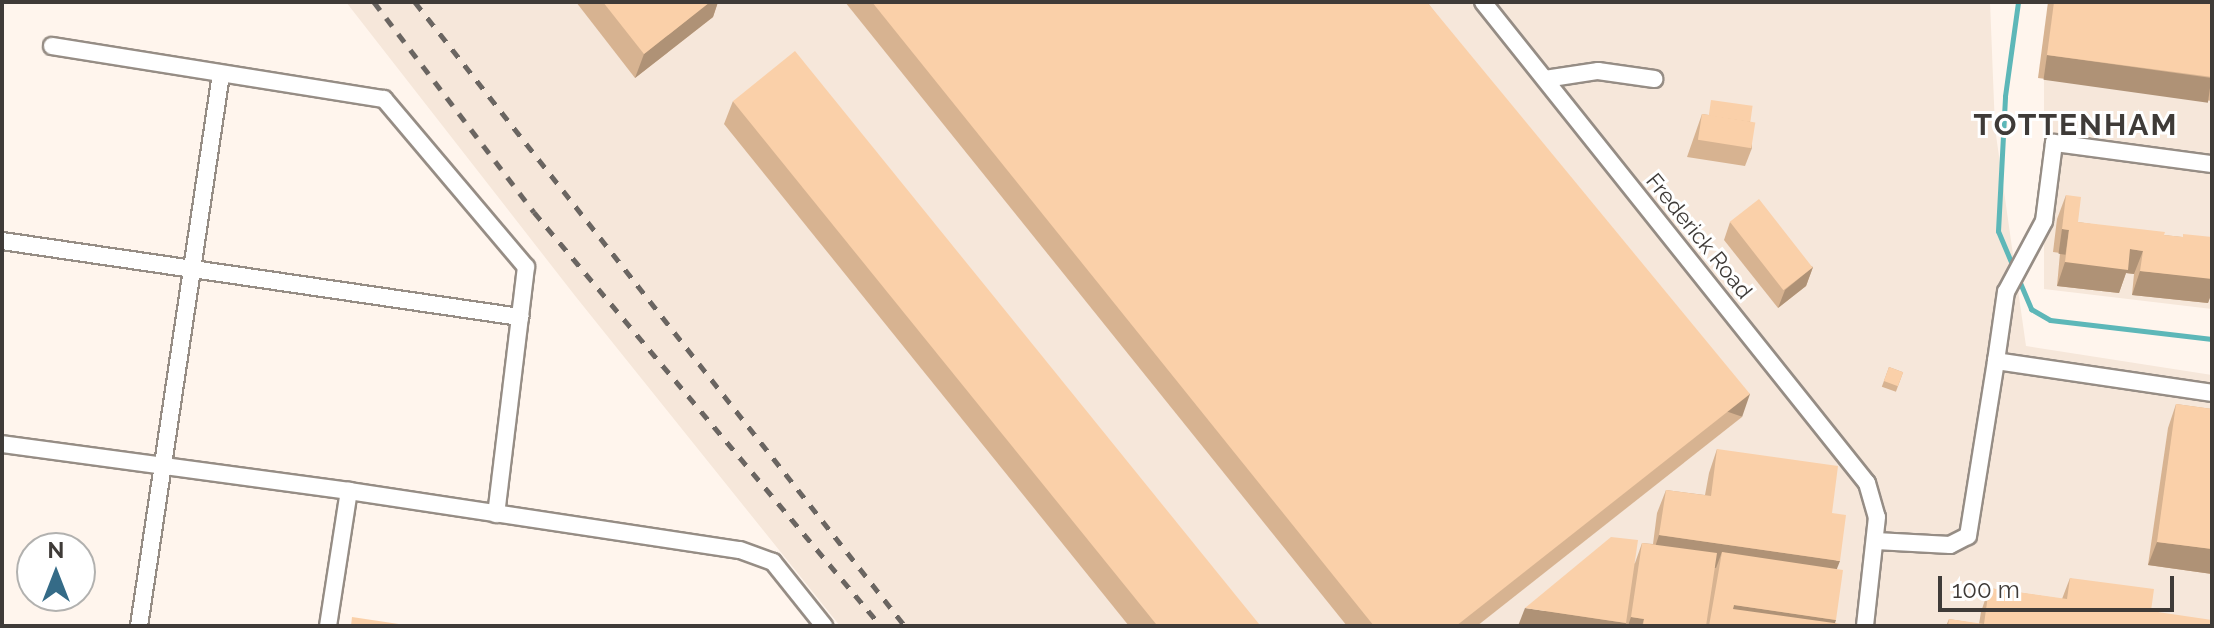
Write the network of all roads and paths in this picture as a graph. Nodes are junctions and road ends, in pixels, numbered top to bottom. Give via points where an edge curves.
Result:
1 (1483, 2) edge
2 (52, 46) dead end
3 (221, 74) junction
4 (1545, 79) junction
5 (1654, 79) dead end
6 (2212, 164) edge
7 (2, 241) edge
8 (192, 268) junction
9 (520, 317) junction
10 (1996, 361) junction
11 (2212, 393) edge
12 (2, 444) edge
13 (162, 465) junction
14 (349, 491) junction
15 (496, 514) junction
16 (1876, 541) junction
17 (139, 626) edge
18 (328, 626) edge
19 (824, 626) edge
20 (1865, 626) edge

1 - 4 street, Frederick Road
2 - 3 street
3 - 8 street
3 - 9 street via 384,99 526,267
4 - 5 street via 1598,71
4 - 16 street, Frederick Road via 1867,483 1875,502
6 - 10 street via 2054,143 2044,221 2006,292
7 - 8 street
8 - 9 street
8 - 13 street
9 - 15 street
10 - 11 street
10 - 16 street via 1968,536 1950,545
12 - 13 street
13 - 14 street
13 - 17 street
14 - 15 street
14 - 18 street
15 - 19 street via 762,556 773,562
16 - 20 street

